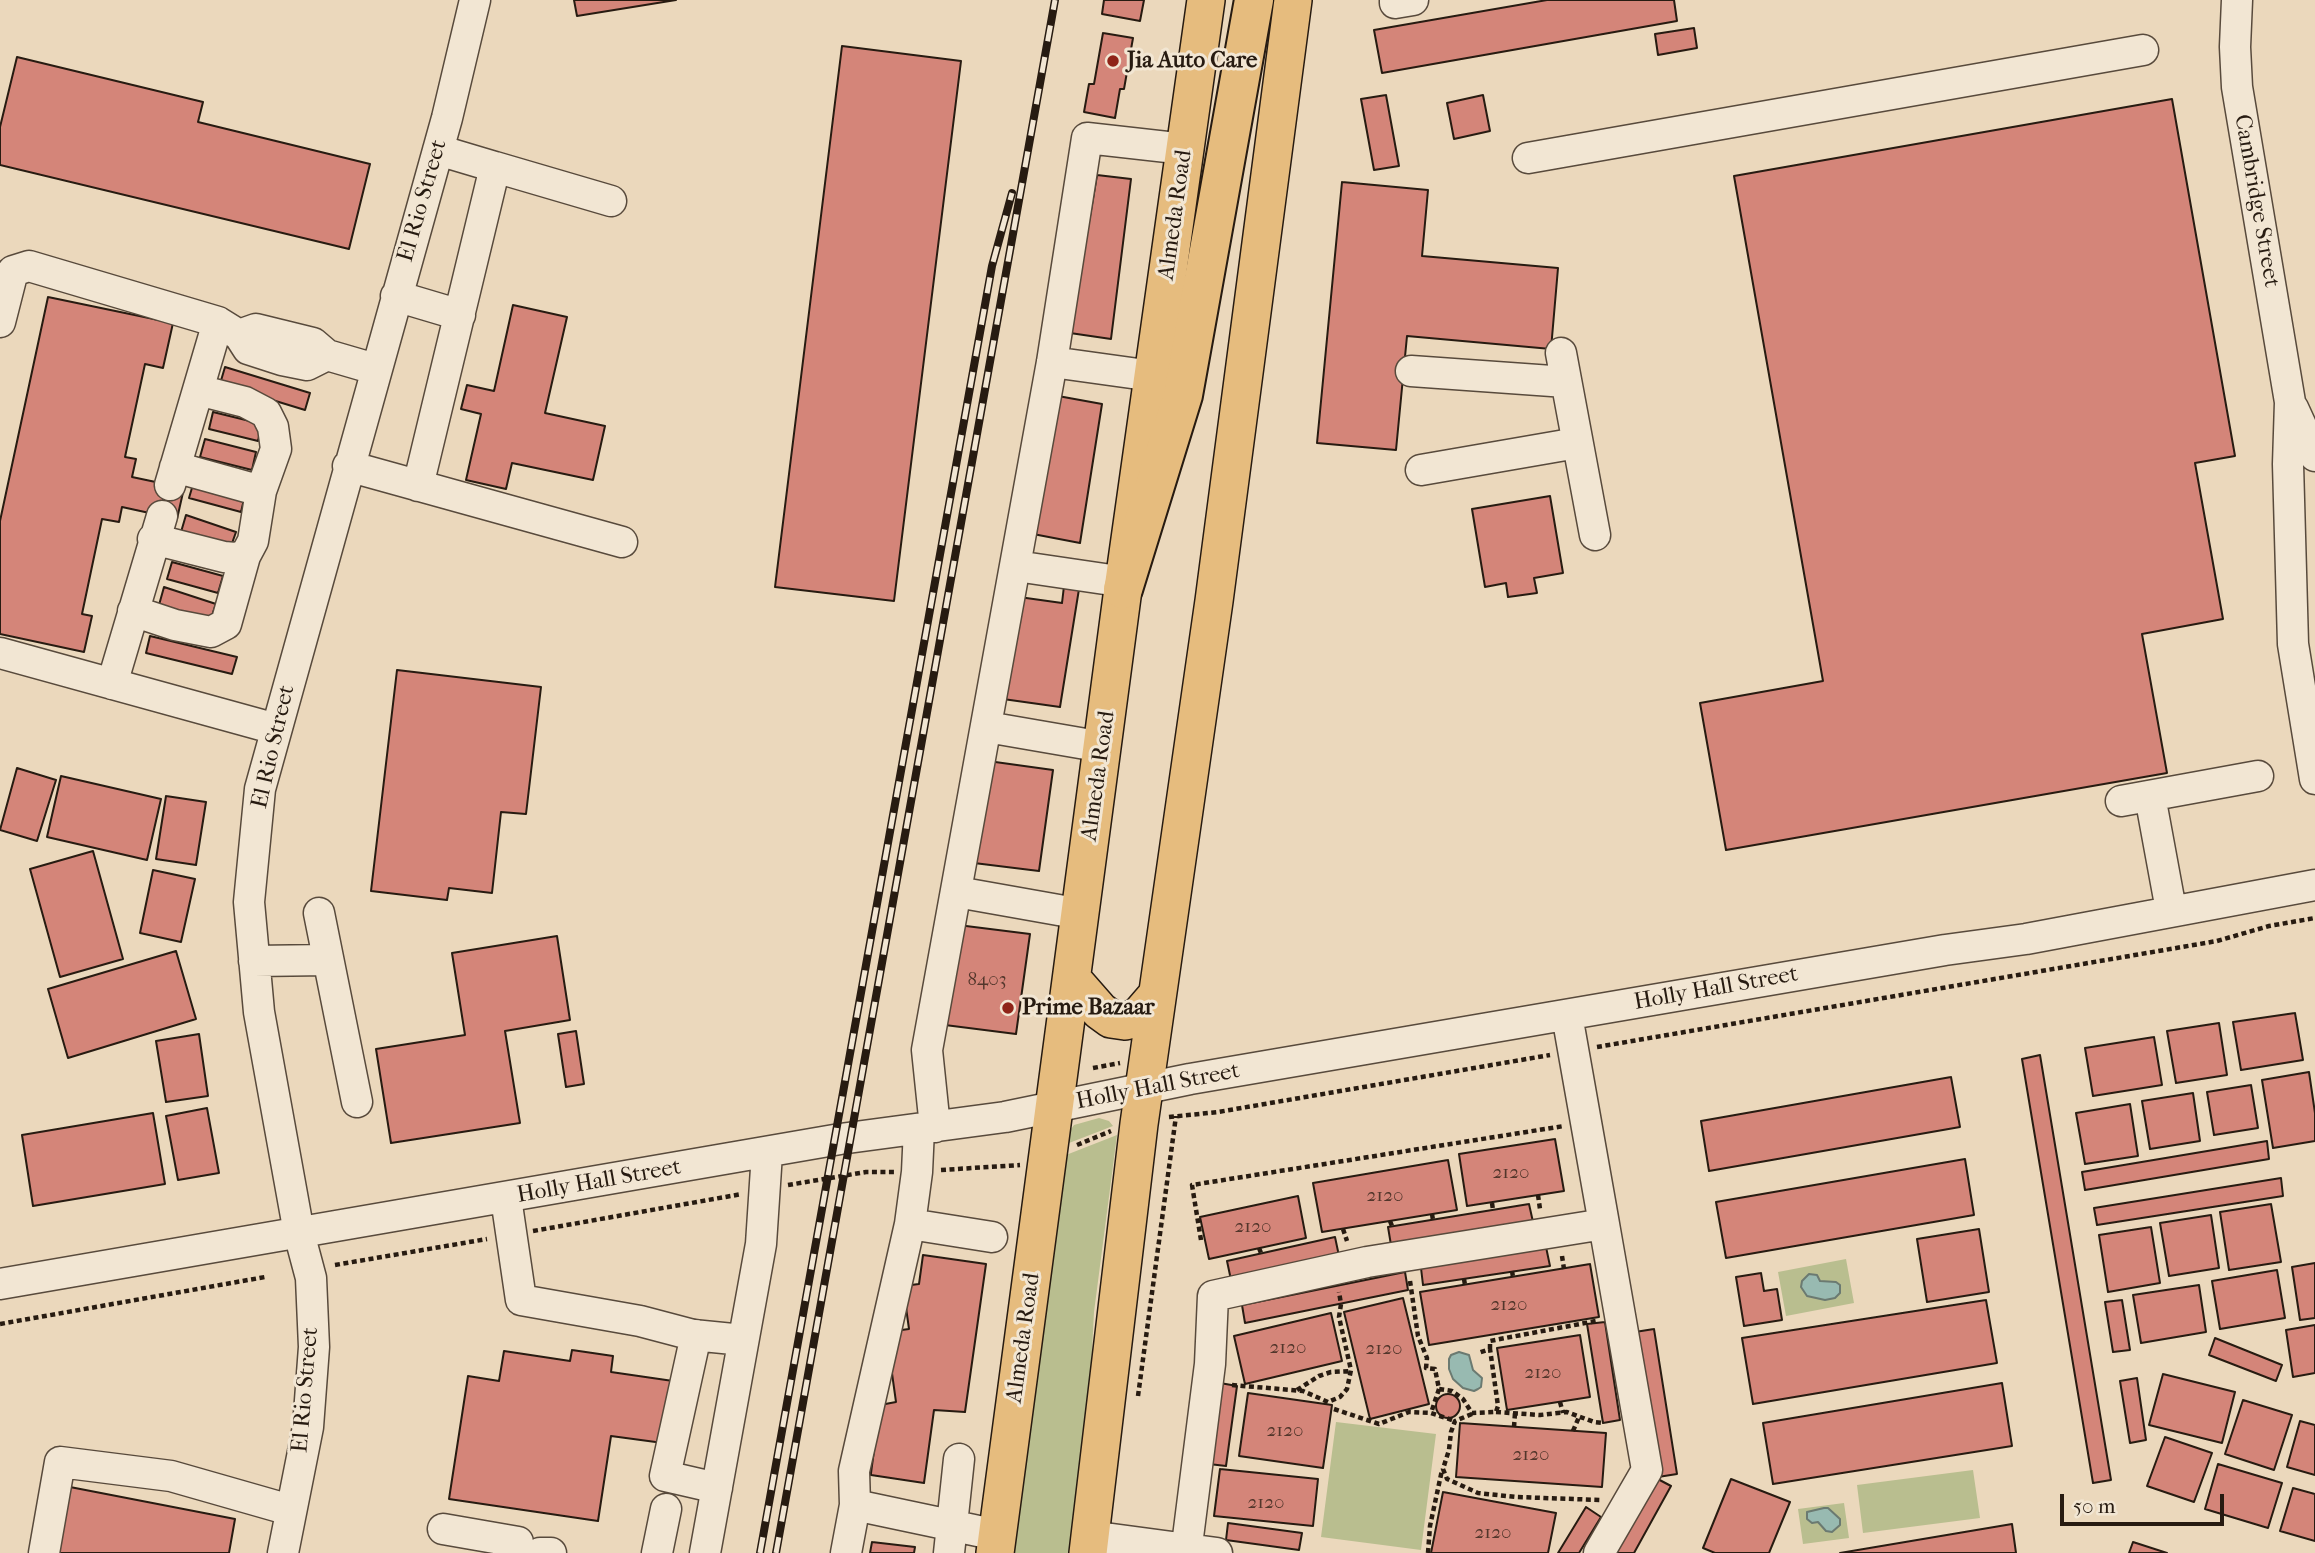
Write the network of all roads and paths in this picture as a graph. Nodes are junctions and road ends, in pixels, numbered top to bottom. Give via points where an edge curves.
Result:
1 (475, 0) edge
2 (1206, 0) edge
3 (1254, 0) edge
4 (1293, 0) edge
5 (1395, 0) edge
6 (1413, 0) edge
7 (2237, 0) edge
8 (2143, 50) dead end
9 (1185, 149) junction
10 (438, 150) junction
11 (1528, 158) dead end
12 (495, 167) junction
13 (611, 201) dead end
14 (396, 296) junction
15 (460, 315) junction
16 (0, 322) edge
17 (229, 328) junction
18 (1052, 362) junction
19 (375, 369) junction
20 (1411, 371) dead end
21 (1153, 376) junction
22 (198, 390) junction
23 (2290, 402) junction
24 (1577, 443) junction
25 (2315, 456) edge
26 (348, 466) junction
27 (1421, 470) dead end
28 (407, 483) junction
29 (261, 491) junction
30 (1595, 535) dead end
31 (622, 542) dead end
32 (245, 556) junction
33 (1016, 566) junction
34 (1124, 586) junction
35 (133, 611) junction
36 (0, 653) edge
37 (112, 684) junction
38 (987, 727) junction
39 (275, 729) junction
40 (1103, 747) junction
41 (2258, 776) dead end
42 (2315, 779) edge
43 (2315, 885) edge
44 (957, 892) junction
45 (2171, 910) junction
46 (319, 913) dead end
47 (1081, 914) junction
48 (2315, 918) edge
49 (328, 960) junction
50 (254, 961) junction
51 (1072, 979) junction
52 (1157, 995) junction
53 (1567, 1015) junction
54 (1573, 1051) junction
55 (1093, 1068) dead end
56 (1135, 1076) junction
57 (357, 1101) dead end
58 (1054, 1107) junction
59 (1176, 1116) junction
60 (1168, 1117) dead end
61 (1586, 1122) junction
62 (927, 1128) junction
63 (1115, 1129) dead end
64 (1068, 1149) dead end
65 (767, 1153) junction
66 (1025, 1164) dead end
67 (917, 1171) junction
68 (764, 1189) junction
69 (506, 1198) junction
70 (1492, 1203) dead end
71 (1493, 1210) dead end
72 (910, 1224) junction
73 (1604, 1224) junction
74 (299, 1233) junction
75 (512, 1234) junction
76 (992, 1237) dead end
77 (1201, 1240) dead end
78 (1406, 1256) junction
79 (335, 1265) dead end
80 (1335, 1270) junction
81 (265, 1277) dead end
82 (0, 1284) edge
83 (1604, 1320) dead end
84 (0, 1324) edge
85 (696, 1335) junction
86 (743, 1340) junction
87 (1490, 1349) junction
88 (1478, 1353) dead end
89 (1351, 1371) junction
90 (1207, 1383) junction
91 (1293, 1390) junction
92 (1439, 1390) junction
93 (1289, 1399) dead end
94 (1560, 1402) dead end
95 (1137, 1403) dead end
96 (1334, 1409) dead end
97 (1496, 1412) junction
98 (1430, 1413) junction
99 (1473, 1413) junction
100 (1515, 1413) junction
101 (1563, 1413) junction
102 (1579, 1417) junction
103 (1455, 1421) junction
104 (1603, 1423) dead end
105 (1514, 1427) dead end
106 (1573, 1430) dead end
107 (959, 1459) dead end
108 (1443, 1469) junction
109 (716, 1488) junction
110 (1630, 1500) junction
111 (855, 1505) junction
112 (666, 1509) dead end
113 (290, 1510) junction
114 (443, 1529) dead end
115 (950, 1539) edge
116 (996, 1544) edge
117 (1089, 1544) edge
118 (1186, 1551) edge
119 (44, 1553) edge
120 (283, 1553) edge
121 (516, 1553) edge
122 (540, 1553) edge
123 (551, 1553) edge
124 (657, 1553) edge
125 (705, 1553) edge
126 (846, 1553) edge
127 (1217, 1553) edge
128 (1428, 1553) edge
129 (1599, 1553) edge

1 - 10 street, El Rio Street
2 - 9 main road, Almeda Road
3 - 34 highway via 1183,395
4 - 52 main road
5 - 6 street
7 - 23 street, Cambridge Street via 2237,87
8 - 11 street
9 - 18 street via 1087,138
9 - 21 main road, Almeda Road
10 - 12 street
10 - 14 street, El Rio Street
12 - 13 street
12 - 15 street
14 - 15 street
14 - 19 street, El Rio Street
15 - 28 street
16 - 17 street via 13,271 29,266
17 - 19 street via 256,329 313,343 327,355
17 - 22 street
18 - 21 street
18 - 33 street
19 - 26 street, El Rio Street
20 - 24 street via 1563,367
21 - 34 main road, Almeda Road
22 - 29 street via 245,402 266,413 276,449
22 - 29 street via 172,476
23 - 25 street, Cambridge Street
23 - 42 street, Cambridge Street via 2293,644
24 - 27 street
24 - 30 street
26 - 28 street
26 - 39 street, El Rio Street
28 - 31 street
29 - 32 street via 253,541
32 - 35 street via 226,624 211,632
32 - 35 street via 224,557 157,528
33 - 34 street
33 - 38 street
34 - 40 main road, Almeda Road
35 - 37 street
36 - 37 street
37 - 39 street
38 - 40 street
38 - 44 street
39 - 50 street, El Rio Street via 260,789 253,865
40 - 47 main road, Almeda Road
41 - 45 street via 2136,799
43 - 45 street, Holly Hall Street
44 - 47 street
44 - 62 street via 928,1050
45 - 53 street, Holly Hall Street via 2026,939
46 - 49 street
47 - 51 main road, Almeda Road
48 - 54 path via 2217,941
49 - 50 street
49 - 57 street
50 - 74 street, El Rio Street
51 - 52 main road via 1111,1019 1138,1017
51 - 58 main road, Almeda Road
52 - 56 main road
53 - 54 street
53 - 56 street, Holly Hall Street
54 - 59 path
54 - 61 street
55 - 56 path
56 - 58 street, Holly Hall Street
56 - 117 main road
58 - 62 street, Holly Hall Street
58 - 116 main road, Almeda Road
59 - 60 path
59 - 95 path
61 - 73 street
61 - 77 path via 1192,1185
62 - 65 street, Holly Hall Street
62 - 67 street
63 - 64 path
65 - 68 street
65 - 69 street, Holly Hall Street
66 - 67 path
67 - 68 path via 866,1172
67 - 72 street
68 - 75 path
68 - 86 street via 761,1244
69 - 74 street, Holly Hall Street
69 - 75 street
70 - 71 path
72 - 76 street
72 - 111 street via 854,1471
73 - 78 street
73 - 110 street via 1647,1470
74 - 82 street, Holly Hall Street
74 - 113 street, El Rio Street via 311,1278 314,1347 308,1427
75 - 79 path
75 - 85 street via 521,1300
78 - 80 street
78 - 92 path via 1418,1336 1426,1368 1435,1369
80 - 89 path
80 - 90 street via 1213,1296
81 - 84 path
83 - 87 path via 1490,1341
85 - 86 street
85 - 109 street via 665,1476
86 - 109 street
87 - 88 path
87 - 97 path
89 - 91 path via 1319,1376
89 - 91 path via 1347,1389 1333,1402
90 - 91 path
90 - 118 street
91 - 93 path
92 - 98 path
92 - 99 path via 1452,1391
94 - 101 path
96 - 98 path via 1379,1424 1409,1412
97 - 99 path
97 - 100 path
98 - 103 path
99 - 103 path
100 - 101 path
100 - 105 path
101 - 102 path
102 - 104 path
102 - 106 path
103 - 108 path
107 - 115 street
108 - 110 path via 1447,1479 1478,1493
108 - 128 path
109 - 125 street
110 - 129 street
111 - 115 street
111 - 126 street
112 - 124 street
113 - 119 street via 171,1476 60,1462
113 - 120 street, El Rio Street
114 - 121 street via 518,1542
115 - 116 street
117 - 118 street
118 - 127 street
122 - 123 street

